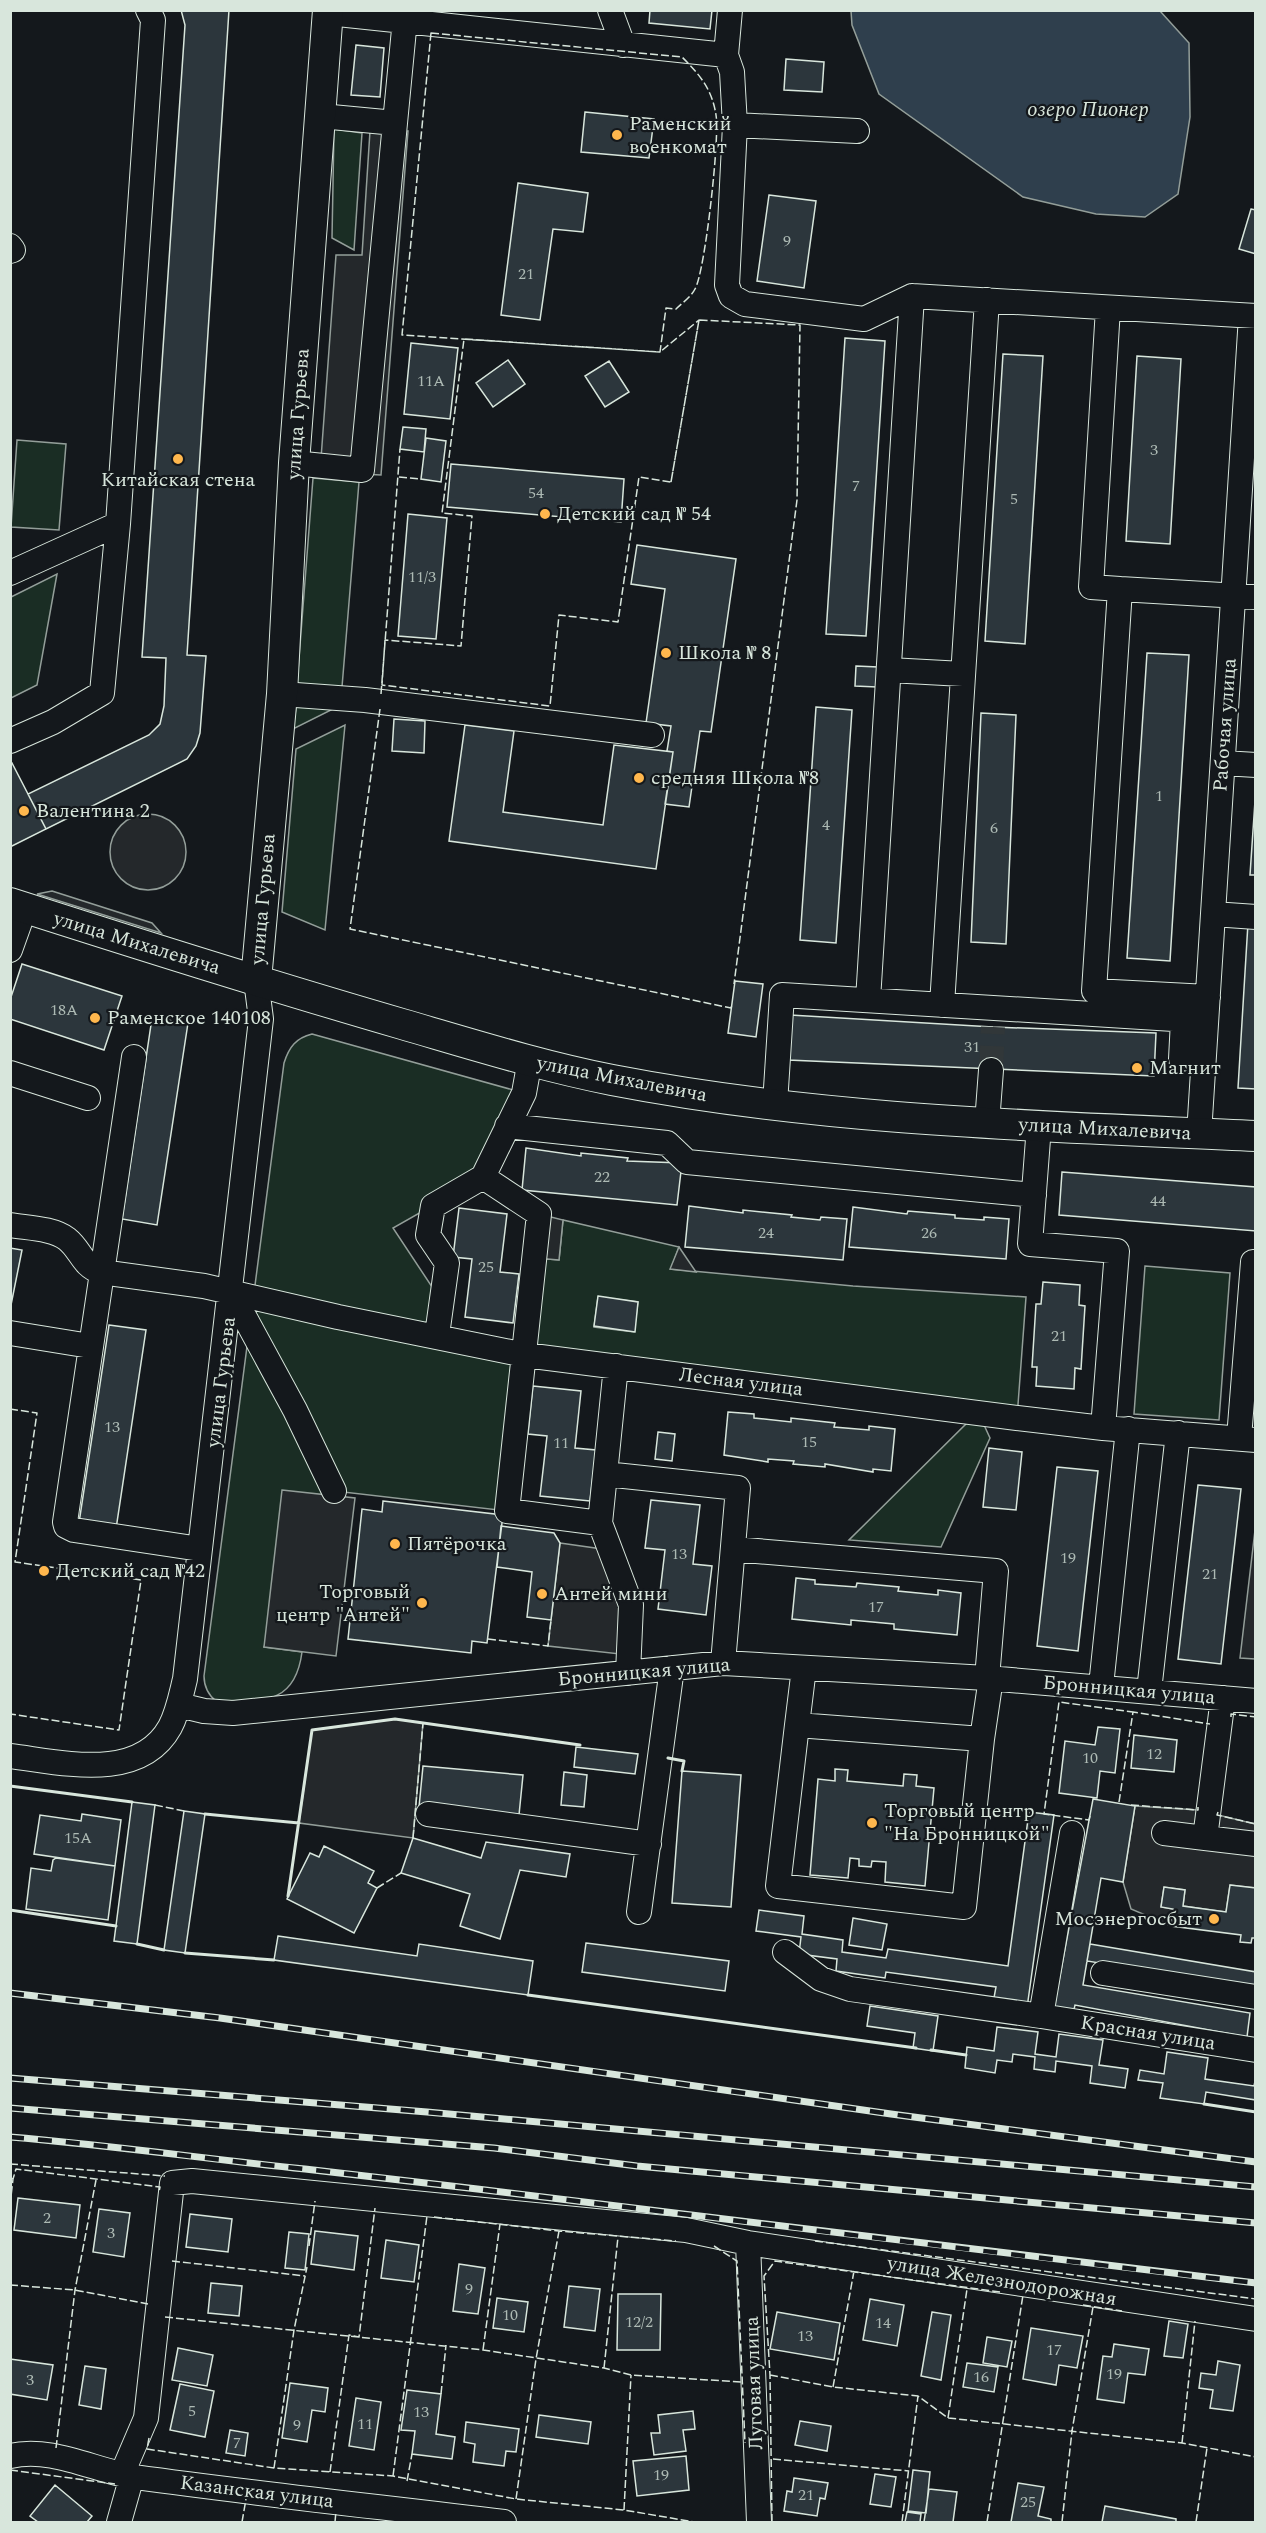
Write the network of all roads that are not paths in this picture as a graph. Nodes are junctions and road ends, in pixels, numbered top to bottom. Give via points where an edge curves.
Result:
1 (148, 10) edge
2 (610, 10) edge
3 (730, 10) edge
4 (328, 12) edge
5 (405, 19) junction
6 (623, 45) junction
7 (726, 55) junction
8 (321, 116) junction
9 (395, 123) junction
10 (735, 125) junction
11 (857, 131) dead end
12 (10, 246) edge
13 (10, 251) edge
14 (912, 296) junction
15 (987, 300) junction
16 (1108, 308) junction
17 (1253, 316) edge
18 (294, 463) junction
19 (118, 524) junction
20 (10, 573) edge
21 (1120, 589) junction
22 (1244, 596) edge
23 (889, 670) junction
24 (963, 674) junction
25 (282, 694) junction
26 (652, 735) dead end
27 (10, 741) edge
28 (1223, 763) junction
29 (1256, 765) edge
30 (18, 906) edge
31 (1213, 914) junction
32 (1256, 916) edge
33 (10, 950) edge
34 (256, 980) junction
35 (1208, 997) junction
36 (868, 1000) junction
37 (942, 1005) junction
38 (1195, 1020) junction
39 (134, 1057) dead end
40 (1181, 1059) dead end
41 (530, 1060) junction
42 (991, 1070) tunnel mouth
43 (10, 1073) edge
44 (88, 1098) dead end
45 (775, 1104) junction
46 (987, 1123) junction
47 (507, 1126) junction
48 (1039, 1126) junction
49 (1199, 1134) junction
50 (1256, 1136) edge
51 (483, 1177) junction
52 (1034, 1195) junction
53 (10, 1225) edge
54 (1253, 1262) dead end
55 (101, 1272) junction
56 (231, 1292) junction
57 (10, 1333) edge
58 (437, 1335) junction
59 (90, 1346) junction
60 (525, 1355) junction
61 (616, 1366) junction
62 (1103, 1428) junction
63 (1128, 1429) junction
64 (1178, 1433) junction
65 (1247, 1439) edge
66 (605, 1474) junction
67 (334, 1491) dead end
68 (600, 1523) junction
69 (200, 1549) junction
70 (733, 1549) junction
71 (723, 1663) junction
72 (672, 1668) junction
73 (804, 1668) junction
74 (628, 1673) junction
75 (989, 1678) junction
76 (1101, 1686) junction
77 (1149, 1691) junction
78 (1223, 1698) junction
79 (1256, 1701) edge
80 (179, 1705) junction
81 (797, 1725) junction
82 (982, 1739) junction
83 (10, 1756) edge
84 (428, 1814) dead end
85 (1072, 1833) dead end
86 (1164, 1833) dead end
87 (1204, 1838) junction
88 (649, 1844) junction
89 (1256, 1844) edge
90 (639, 1912) dead end
91 (785, 1952) dead end
92 (1103, 1973) dead end
93 (1256, 1997) edge
94 (1041, 2016) junction
95 (1256, 2050) edge
96 (748, 2243) junction
97 (1256, 2319) edge
98 (10, 2456) edge
99 (132, 2476) junction
100 (119, 2523) edge
101 (504, 2523) edge
102 (759, 2523) edge

1 - 19 street via 153,20
2 - 6 street
3 - 7 street
4 - 5 street
4 - 8 main road, улица Гурьева
5 - 6 street
5 - 9 street
6 - 7 street
7 - 10 street via 732,72
8 - 9 street
8 - 18 main road, улица Гурьева
9 - 18 street via 362,470
10 - 11 street
10 - 14 street via 728,285 731,296 745,304 864,319
12 - 13 street
14 - 15 street
14 - 23 street
15 - 16 street
15 - 24 street
16 - 17 street
16 - 21 street via 1091,587
17 - 22 street, Рабочая улица
18 - 25 main road, улица Гурьева
19 - 20 street
19 - 27 street via 102,693
21 - 22 street
21 - 35 street via 1095,991
22 - 28 street, Рабочая улица
23 - 24 street
23 - 36 street
24 - 37 street
25 - 26 street via 366,700
25 - 34 main road, улица Гурьева
28 - 29 street
28 - 31 street, Рабочая улица
30 - 33 street
30 - 34 main road, улица Михалевича
31 - 32 street
31 - 35 street, Рабочая улица
34 - 41 main road, улица Михалевича
34 - 56 street, улица Гурьева via 261,1019
35 - 38 street, Рабочая улица
36 - 37 street
36 - 45 street via 782,995
37 - 38 street via 994,1018
38 - 40 street
38 - 49 street, Рабочая улица
39 - 55 street
41 - 45 main road, улица Михалевича via 609,1079
41 - 47 street via 524,1093
42 - 46 street
43 - 44 street
45 - 46 main road, улица Михалевича
46 - 48 main road, улица Михалевича
47 - 51 street
47 - 52 street via 667,1143 687,1162
48 - 49 main road, улица Михалевича
48 - 52 street
49 - 50 main road, улица Михалевича
51 - 58 street via 433,1206 428,1235 447,1263
51 - 60 street via 539,1214
52 - 62 street via 1030,1244 1117,1251
53 - 55 street via 60,1235 87,1265
54 - 65 street
55 - 56 street, Лесная улица
55 - 59 street
56 - 58 street, Лесная улица
56 - 67 street
56 - 69 street, улица Гурьева
57 - 59 street
58 - 60 street, Лесная улица
59 - 69 street via 66,1526
60 - 61 street, Лесная улица
60 - 68 street via 507,1511
61 - 62 street, Лесная улица
61 - 66 street
62 - 63 street, Лесная улица
63 - 64 street, Лесная улица
63 - 76 street
64 - 65 street, Лесная улица
64 - 77 street
66 - 68 street
66 - 70 street via 738,1488
68 - 74 street via 631,1605
69 - 80 street, улица Гурьева
70 - 71 street
70 - 75 street via 996,1570
71 - 72 street, Бронницкая улица
71 - 73 street, Бронницкая улица
72 - 74 street, Бронницкая улица
72 - 88 street
73 - 75 street, Бронницкая улица
73 - 81 street
74 - 80 street, Бронницкая улица via 233,1713
75 - 76 street, Бронницкая улица
75 - 82 street
76 - 77 street, Бронницкая улица
77 - 78 street, Бронницкая улица
78 - 79 street, Бронницкая улица
78 - 87 street
80 - 83 street, улица Гурьева via 163,1736 148,1750 128,1760 94,1766
81 - 82 street
81 - 82 street via 778,1886 964,1907
84 - 88 street
85 - 94 street
86 - 87 street
87 - 89 street
88 - 90 street
91 - 94 street, Красная улица via 821,1979 850,1989
92 - 93 street
94 - 95 street, Красная улица
96 - 97 street, улица Железнодорожная
96 - 99 street, улица Железнодорожная via 663,2227 192,2181 172,2183 146,2418 125,2467
96 - 102 street, Луговая улица
98 - 99 street, Казанская улица via 47,2456
99 - 100 street
99 - 101 street, Казанская улица

